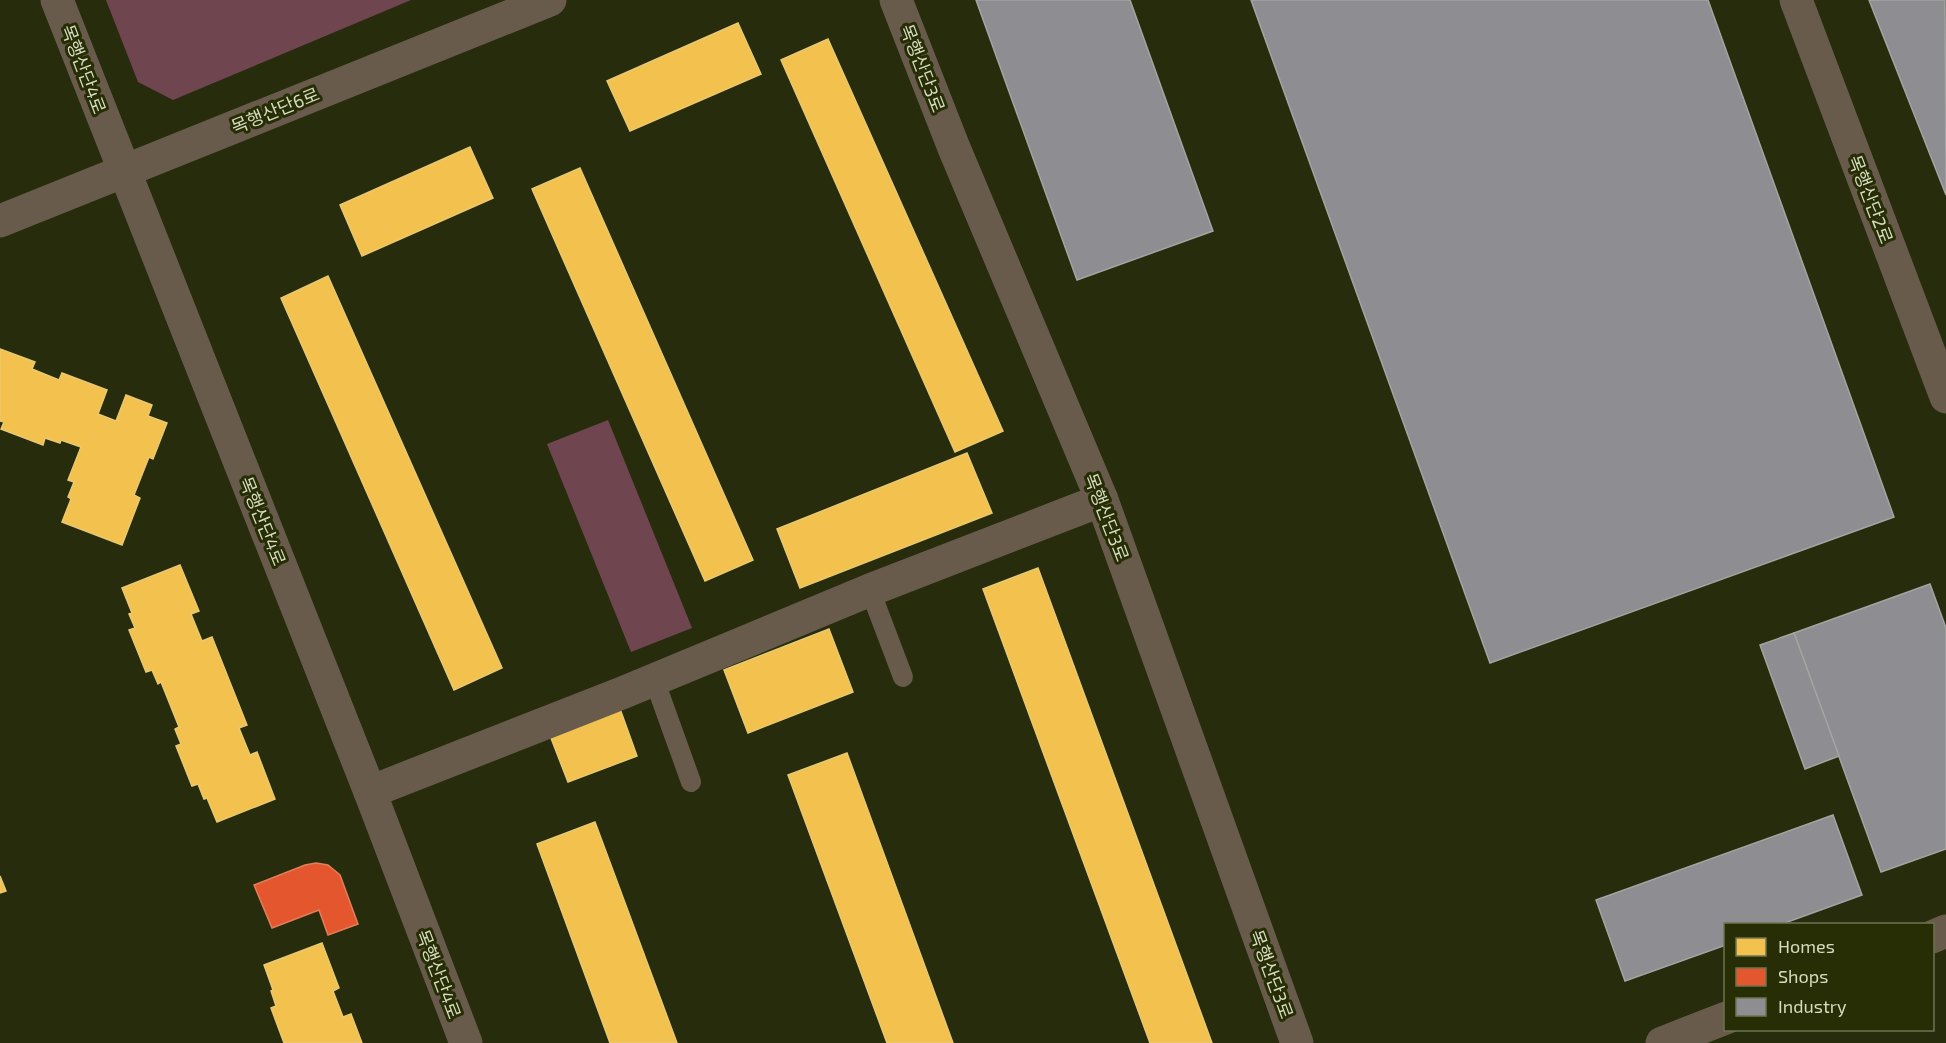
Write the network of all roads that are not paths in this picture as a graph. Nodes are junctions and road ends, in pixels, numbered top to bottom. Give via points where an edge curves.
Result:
1 (57, 0) edge
2 (550, 0) edge
3 (896, 0) edge
4 (1796, 0) edge
5 (124, 171) junction
6 (0, 221) edge
7 (1946, 397) edge
8 (1102, 500) junction
9 (870, 590) junction
10 (903, 677) dead end
11 (654, 679) junction
12 (691, 782) dead end
13 (370, 792) junction
14 (1724, 1018) edge
15 (466, 1043) edge
16 (1297, 1043) edge
17 (1662, 1043) edge

1 - 5 street, 목행산단4로
2 - 5 street, 목행산단6로
3 - 8 street, 목행산단3로
4 - 7 street, 목행산단2로
5 - 6 street, 목행산단6로
5 - 13 street, 목행산단4로
8 - 9 street
8 - 16 street, 목행산단3로
9 - 10 lane
9 - 11 street
11 - 12 lane
11 - 13 street
13 - 15 street, 목행산단4로
14 - 17 street

